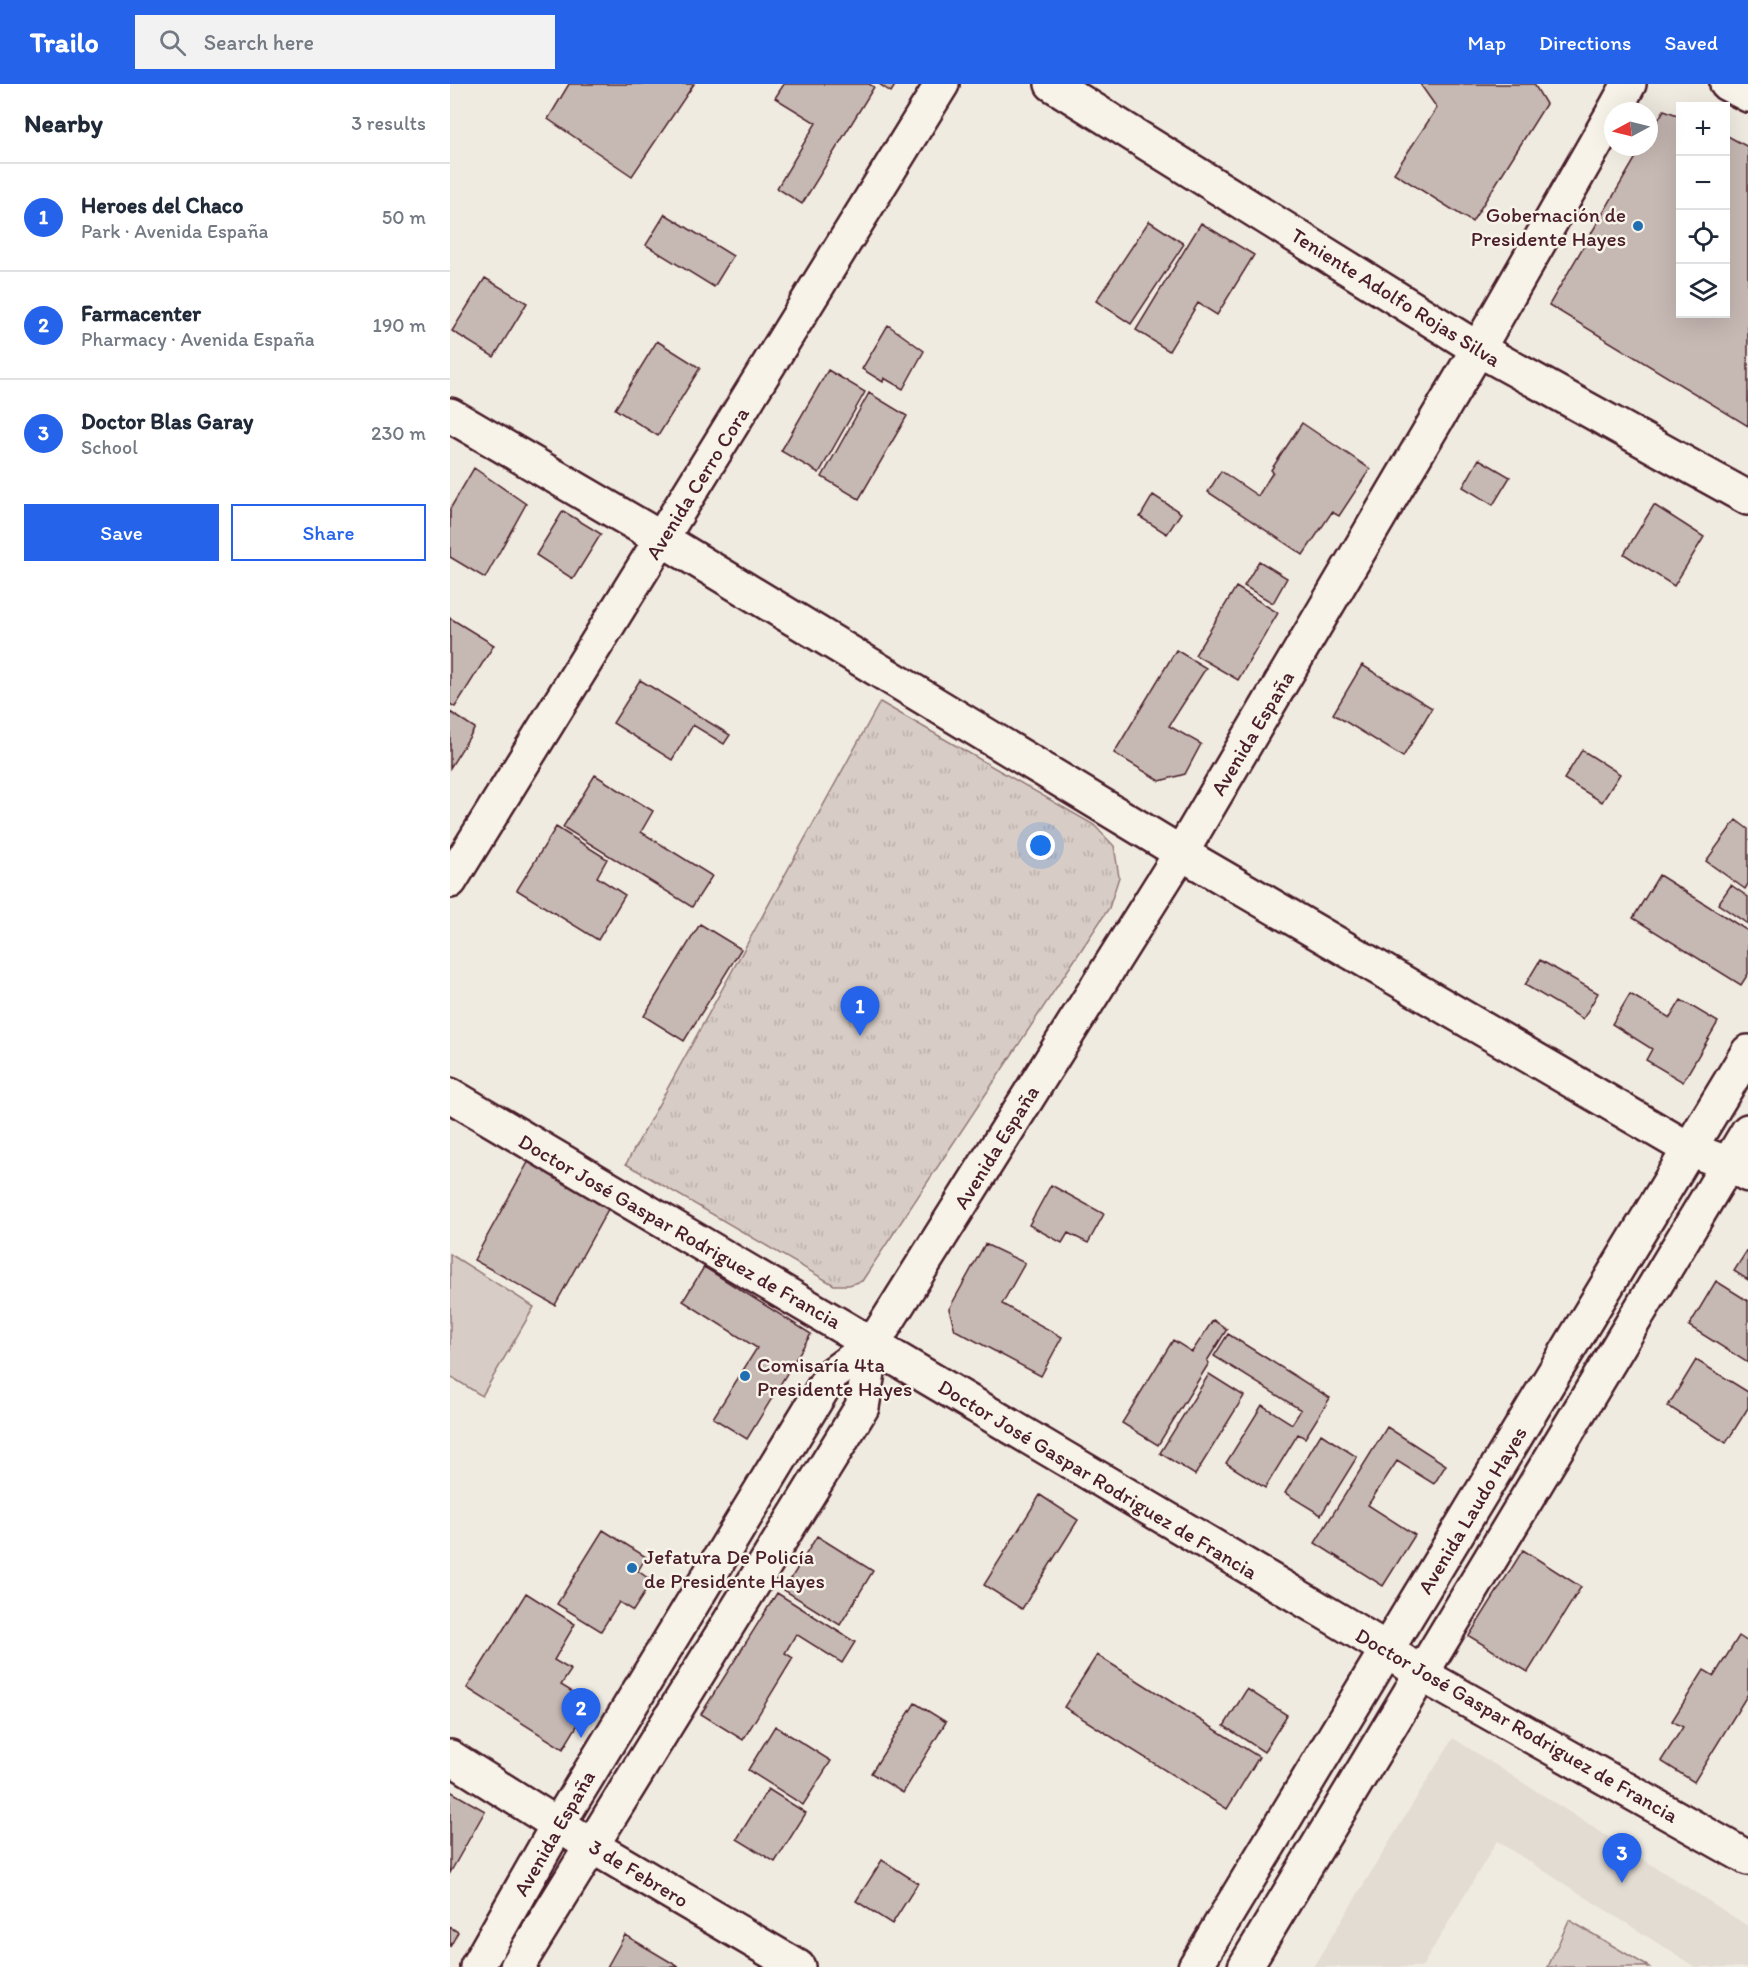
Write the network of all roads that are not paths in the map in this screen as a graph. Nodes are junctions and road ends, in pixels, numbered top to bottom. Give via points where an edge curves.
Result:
1 (942, 84) edge
2 (1052, 84) edge
3 (1629, 84) edge
4 (1727, 84) edge
5 (1748, 95) edge
6 (1619, 102) edge
7 (1604, 128) edge
8 (1478, 349) junction
9 (450, 415) edge
10 (1748, 498) edge
11 (662, 539) junction
12 (1181, 853) junction
13 (450, 881) edge
14 (1748, 1052) edge
15 (450, 1095) edge
16 (1748, 1131) edge
17 (1689, 1149) junction
18 (1738, 1169) edge
19 (873, 1344) junction
20 (1388, 1650) junction
21 (1421, 1674) junction
22 (450, 1757) edge
23 (559, 1823) junction
24 (590, 1845) junction
25 (1748, 1858) edge
26 (477, 1967) edge
27 (517, 1967) edge
28 (798, 1967) edge
29 (1195, 1967) edge
30 (1245, 1967) edge

1 - 11 street, Avenida Cerro Cora
2 - 8 street, Teniente Adolfo Rojas Silva
3 - 6 street, Avenida España
4 - 5 street
7 - 8 street, Avenida España
8 - 10 street, Teniente Adolfo Rojas Silva
8 - 12 street, Avenida España
9 - 11 street
11 - 12 street
11 - 13 street, Avenida Cerro Cora
12 - 17 street
12 - 19 street, Avenida España
14 - 17 street, Avenida Laudo Hayes
15 - 19 street, Doctor José Gaspar Rodriguez de Francia
16 - 18 street, Avenida Laudo Hayes
17 - 18 street
17 - 20 street, Avenida Laudo Hayes
18 - 21 street, Avenida Laudo Hayes
19 - 20 street, Doctor José Gaspar Rodriguez de Francia
19 - 23 street, Avenida España via 831,1375
19 - 24 street, Avenida España via 862,1407
20 - 21 street, Doctor José Gaspar Rodriguez de Francia
20 - 29 street, Avenida Laudo Hayes
21 - 25 street, Doctor José Gaspar Rodriguez de Francia
21 - 30 street, Avenida Laudo Hayes
22 - 23 street, 3 de Febrero
23 - 24 street, 3 de Febrero
23 - 26 street, Avenida España
24 - 27 street, Avenida España
24 - 28 street, 3 de Febrero

